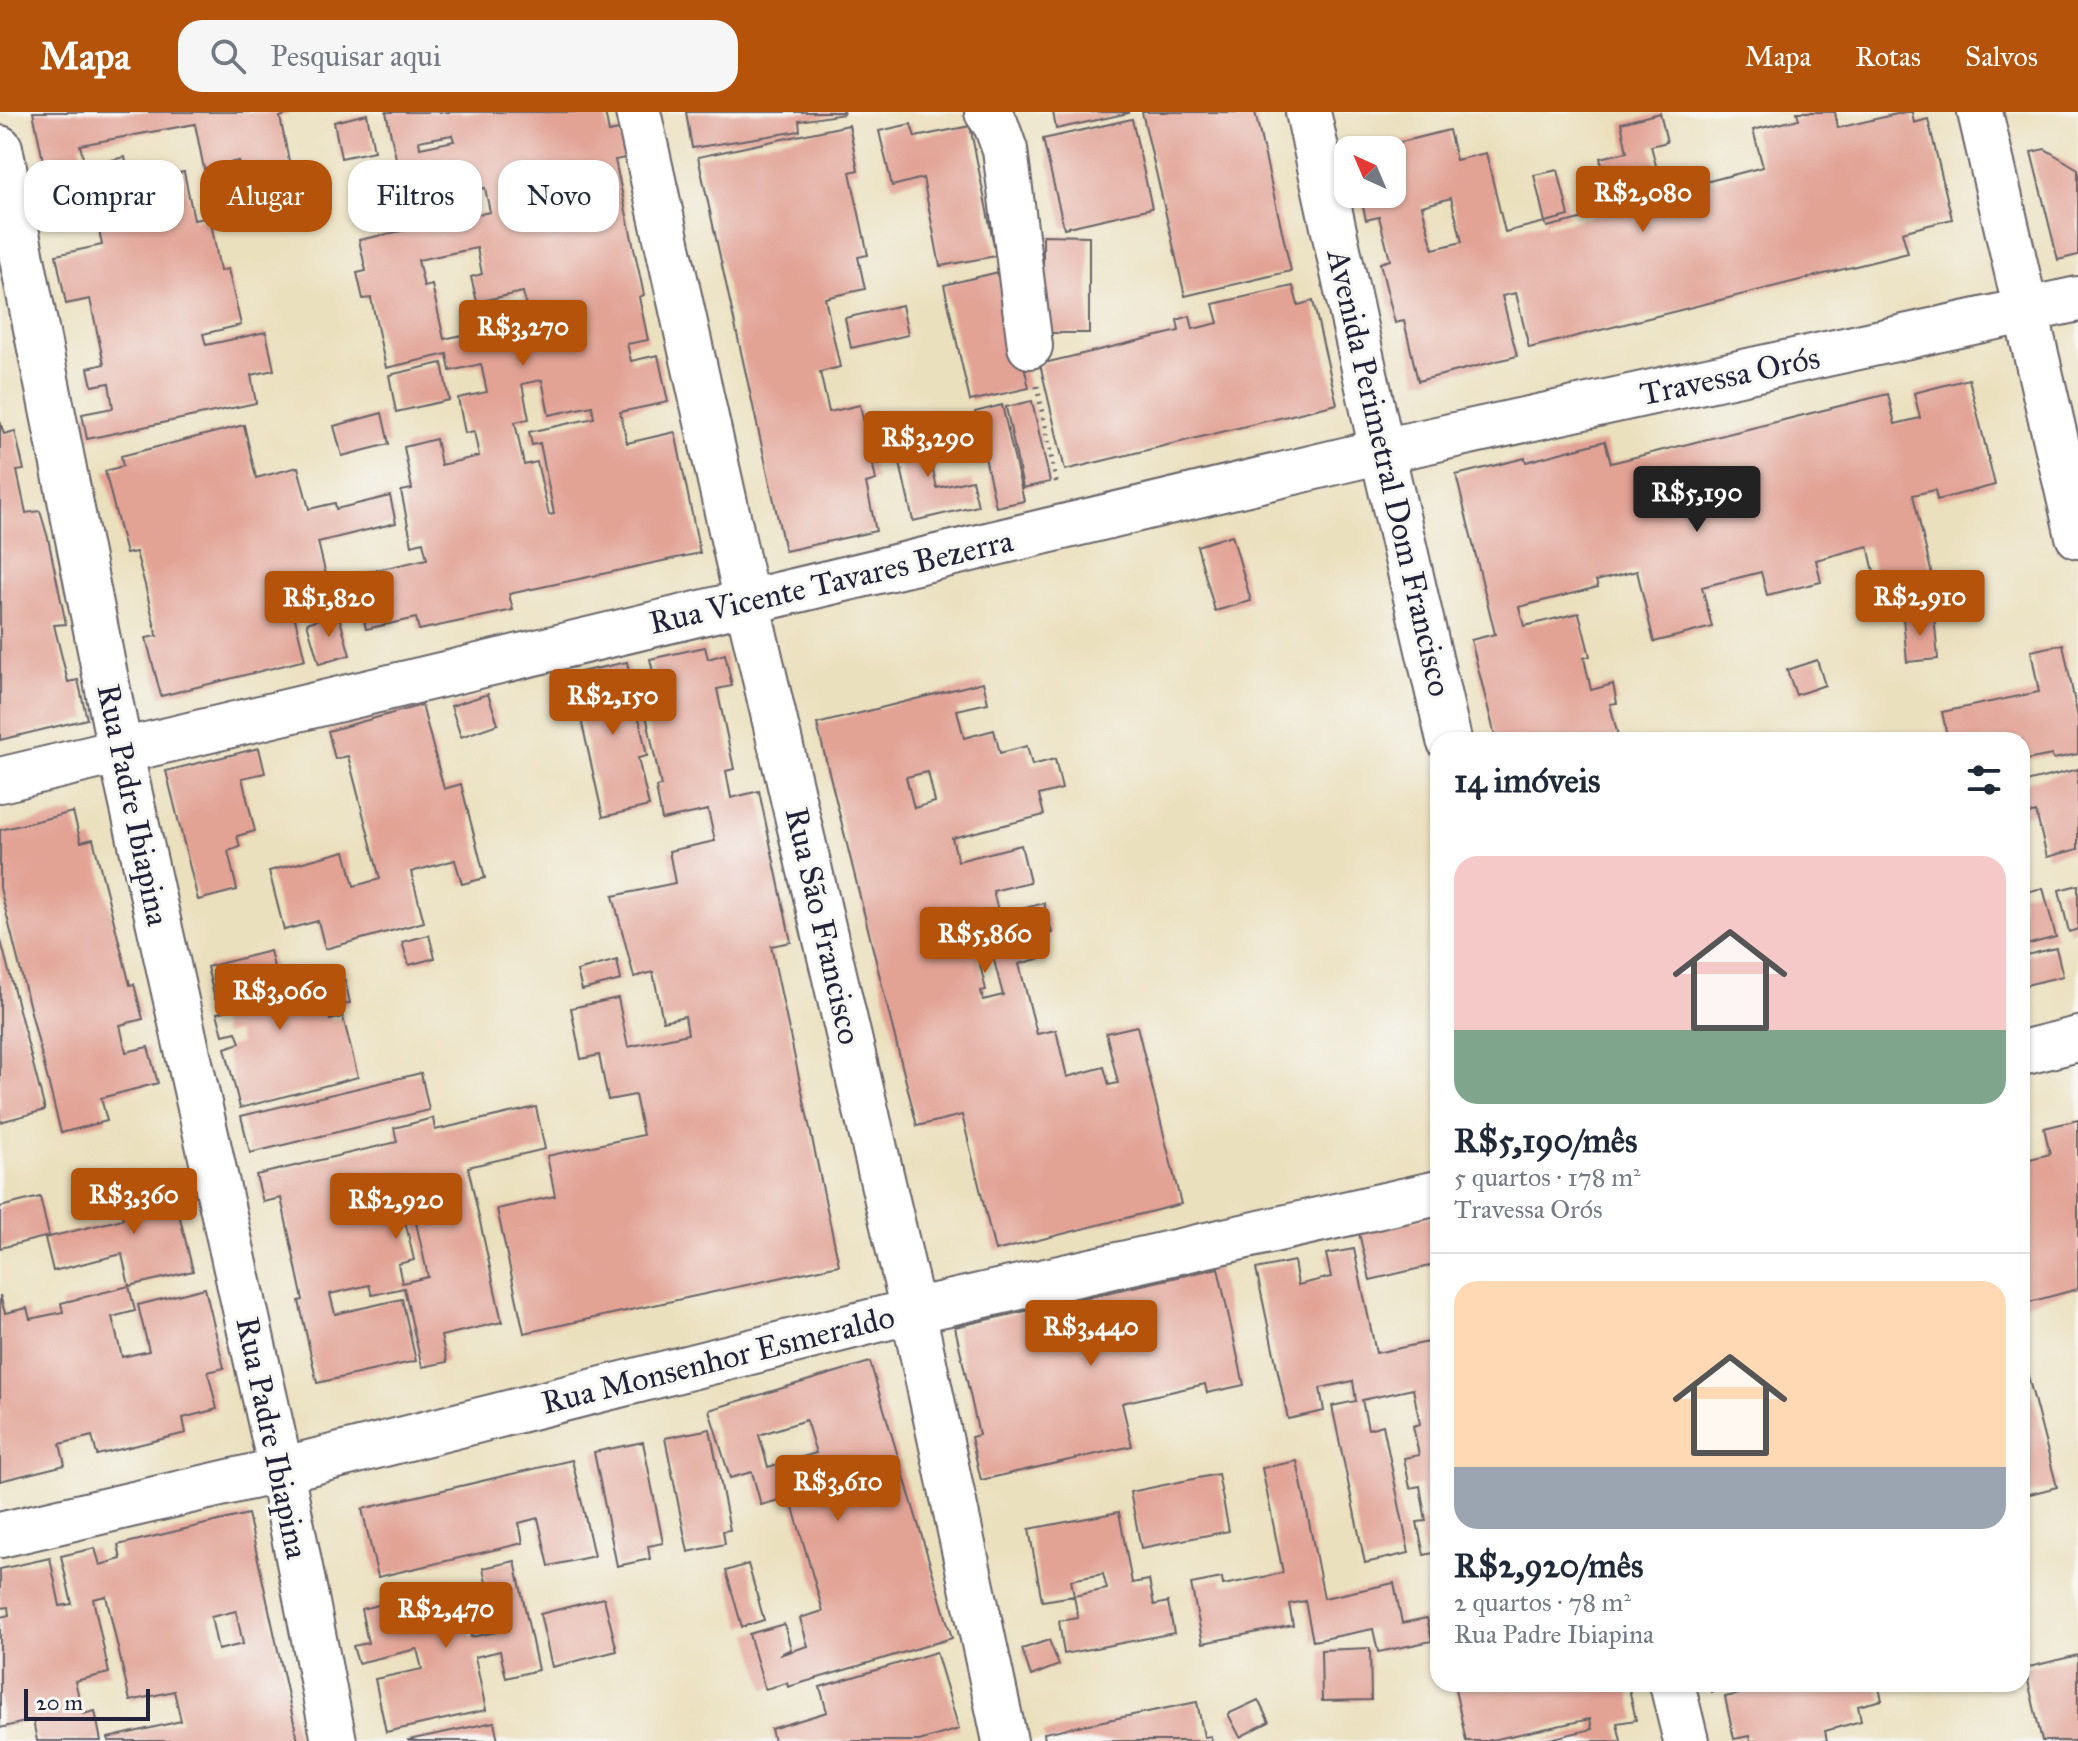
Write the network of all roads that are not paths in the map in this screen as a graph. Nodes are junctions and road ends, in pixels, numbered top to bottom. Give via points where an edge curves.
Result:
1 (638, 112) edge
2 (987, 112) edge
3 (1308, 112) edge
4 (1980, 112) edge
5 (0, 148) edge
6 (2078, 299) edge
7 (2025, 313) junction
8 (1030, 346) road end
9 (1382, 451) junction
10 (2078, 536) edge
11 (747, 602) junction
12 (1447, 732) edge
13 (120, 750) junction
14 (0, 780) edge
15 (2078, 1039) edge
16 (2030, 1051) edge
17 (1430, 1195) edge
18 (913, 1311) junction
19 (281, 1470) junction
20 (0, 1535) edge
21 (1674, 1692) edge
22 (334, 1741) edge
23 (1005, 1741) edge
24 (1686, 1741) edge

1 - 11 street, Rua São Francisco
2 - 8 street via 1005,150
3 - 9 street, Avenida Perimetral Dom Francisco
4 - 7 street
5 - 13 street, Rua Padre Ibiapina
6 - 7 street, Travessa Orós
7 - 9 street, Travessa Orós
7 - 10 street
9 - 11 street, Rua Vicente Tavares Bezerra
9 - 12 street, Avenida Perimetral Dom Francisco
11 - 13 street, Rua Vicente Tavares Bezerra
11 - 18 street, Rua São Francisco
13 - 14 street, Rua Vicente Tavares Bezerra
13 - 19 street, Rua Padre Ibiapina
15 - 16 street
17 - 18 street, Rua Monsenhor Esmeraldo
18 - 19 street, Rua Monsenhor Esmeraldo
18 - 23 street, Rua São Francisco
19 - 20 street, Rua Monsenhor Esmeraldo
19 - 22 street, Rua Padre Ibiapina
21 - 24 street

